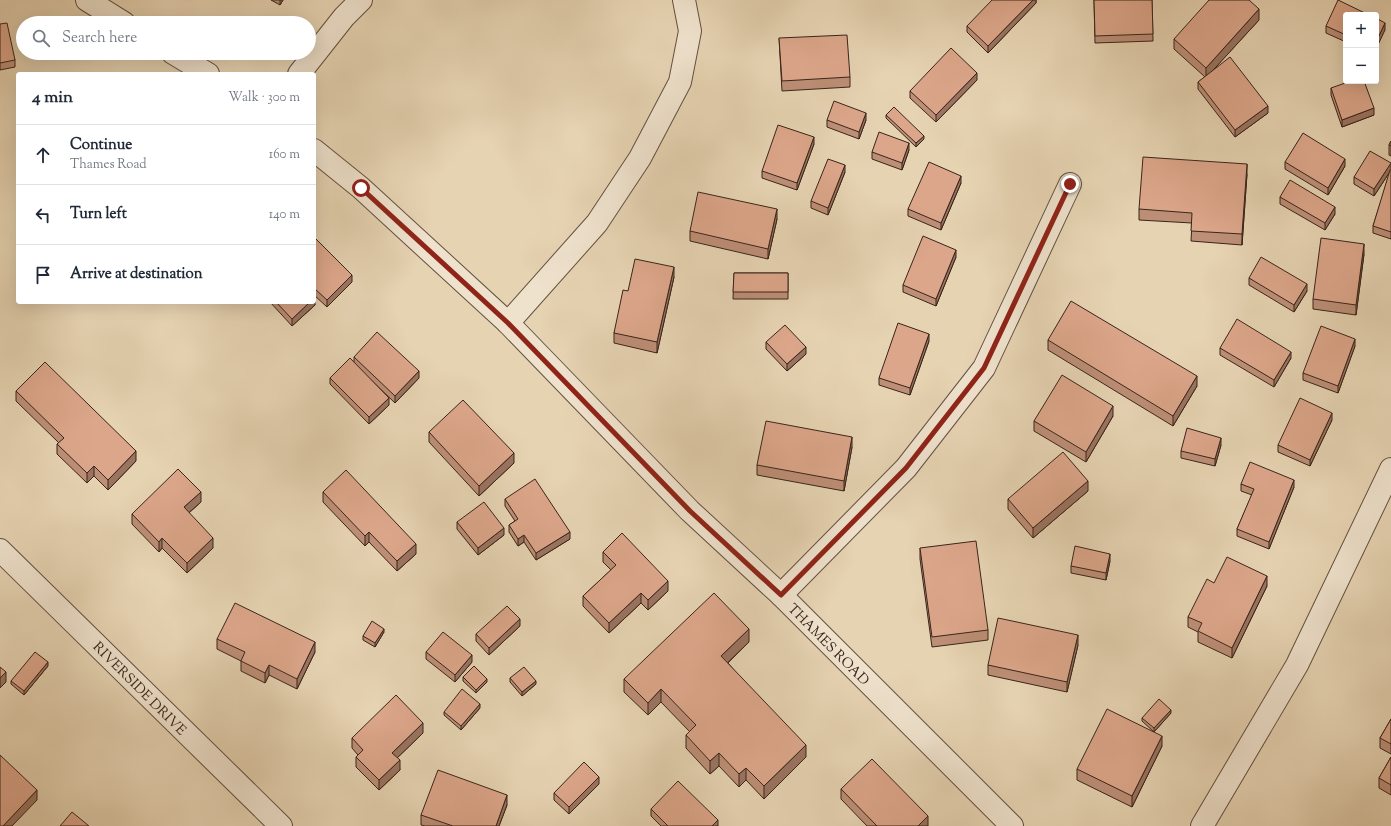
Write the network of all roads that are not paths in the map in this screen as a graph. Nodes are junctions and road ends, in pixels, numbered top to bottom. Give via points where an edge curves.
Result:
1 (87, 0) edge
2 (361, 0) edge
3 (684, 0) edge
4 (113, 16) edge
5 (316, 52) edge
6 (185, 60) edge
7 (310, 60) edge
8 (205, 72) edge
9 (301, 72) edge
10 (316, 152) edge
11 (1070, 184) dead end
12 (508, 323) junction
13 (1391, 469) edge
14 (0, 550) edge
15 (781, 595) junction
16 (280, 826) edge
17 (1012, 826) edge
18 (1202, 826) edge

1 - 4 street
2 - 5 street
3 - 12 street via 690,31 680,82 640,158 597,223
6 - 8 street
7 - 9 street
10 - 12 street, THAMES ROAD via 361,188
11 - 15 street via 984,368 906,468
12 - 15 street, THAMES ROAD via 690,511
13 - 18 street via 1297,665
14 - 16 street, RIVERSIDE DRIVE
15 - 17 street, THAMES ROAD

